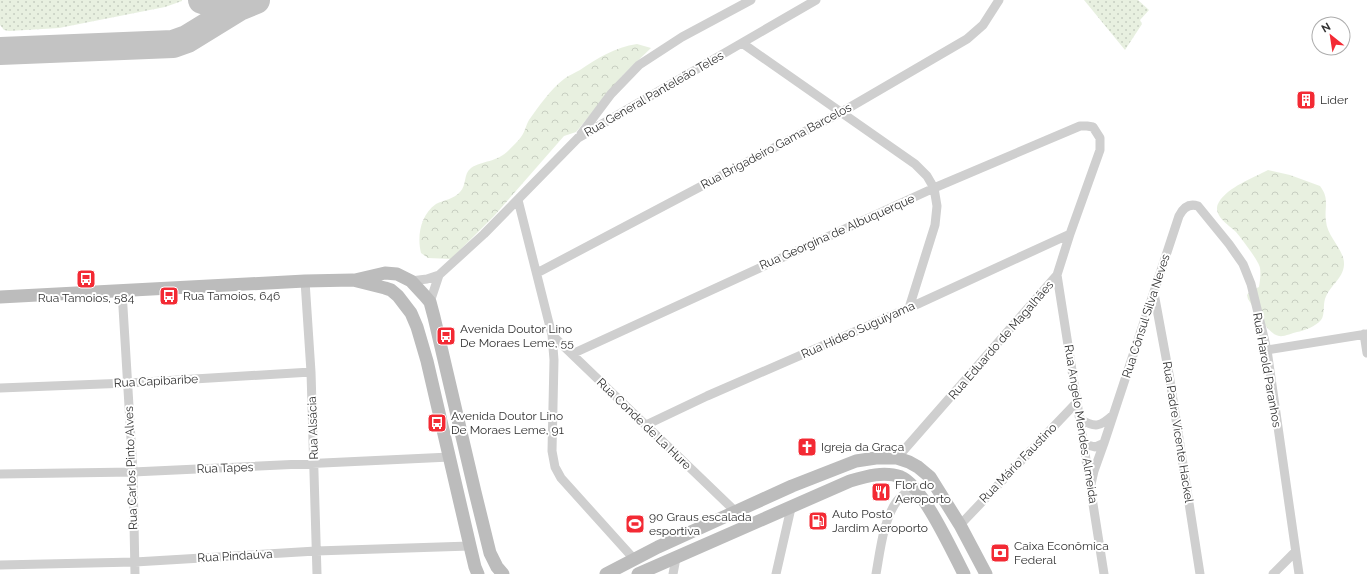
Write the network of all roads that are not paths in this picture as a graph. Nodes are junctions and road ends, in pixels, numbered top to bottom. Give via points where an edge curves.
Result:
1 (751, 0) edge
2 (816, 0) edge
3 (999, 0) edge
4 (742, 43) junction
5 (840, 113) junction
6 (578, 138) junction
7 (1100, 138) joint
8 (934, 188) junction
9 (518, 200) junction
10 (1179, 216) joint
11 (1070, 234) junction
12 (537, 273) junction
13 (440, 275) junction
14 (1057, 275) junction
15 (353, 280) junction
16 (305, 281) junction
17 (411, 281) junction
18 (122, 290) junction
19 (391, 290) junction
20 (1154, 291) junction
21 (0, 297) edge
22 (430, 302) junction
23 (407, 307) junction
24 (909, 308) junction
25 (1366, 334) edge
26 (552, 335) junction
27 (1266, 350) junction
28 (1367, 353) edge
29 (572, 354) junction
30 (311, 372) junction
31 (128, 383) junction
32 (0, 388) edge
33 (1077, 402) junction
34 (1113, 415) junction
35 (1080, 419) junction
36 (646, 425) junction
37 (1104, 443) junction
38 (1084, 444) junction
39 (450, 457) junction
40 (897, 458) junction
41 (314, 464) junction
42 (133, 472) junction
43 (0, 474) edge
44 (1091, 484) junction
45 (914, 487) junction
46 (791, 508) junction
47 (736, 512) junction
48 (960, 524) junction
49 (470, 546) junction
50 (316, 551) junction
51 (1295, 552) junction
52 (676, 558) junction
53 (634, 559) junction
54 (134, 562) junction
55 (0, 565) edge
56 (135, 574) edge
57 (317, 574) edge
58 (478, 574) edge
59 (503, 574) edge
60 (606, 574) edge
61 (638, 574) edge
62 (673, 574) edge
63 (776, 574) edge
64 (876, 574) edge
65 (964, 574) edge
66 (986, 574) edge
67 (1104, 574) edge
68 (1200, 574) edge
69 (1273, 574) edge
70 (1299, 574) edge

1 - 6 street via 682,37 639,65 611,94
2 - 4 street, Rua General Panteleão Teles
3 - 5 street, Rua Brigadeiro Gama Barcelos via 983,25 967,39
4 - 5 street
4 - 6 street, Rua General Panteleão Teles
5 - 8 street via 914,164 927,176
5 - 12 street, Rua Brigadeiro Gama Barcelos
6 - 9 street, Rua General Panteleão Teles
7 - 8 street, Rua Georgina de Albuquerque via 1093,128 1080,126
7 - 11 street, Rua Eduardo de Magalhães via 1100,150
8 - 24 street via 937,206 935,224
8 - 29 street, Rua Georgina de Albuquerque
9 - 12 street
9 - 13 street, Rua General Panteleão Teles
10 - 20 street, Rua Cônsul Silva Neves
10 - 27 street, Rua Harold Paranhos via 1186,207 1198,206 1243,264 1251,284
11 - 14 street, Rua Eduardo de Magalhães
11 - 24 street, Rua Hideo Suguiyama
12 - 26 street
13 - 17 street, Rua General Panteleão Teles
13 - 22 street, Rua General Panteleão Teles
14 - 33 street, Rua Angelo Mendes Almeida
14 - 40 street, Rua Eduardo de Magalhães
15 - 16 main road
15 - 17 main road via 385,273 397,274
15 - 19 main road
16 - 18 main road
16 - 30 street, Rua Alsácia
17 - 19 main road via 398,284
17 - 22 main road
18 - 21 main road
18 - 31 street, Rua Carlos Pinto Alves
19 - 23 main road
20 - 34 street, Rua Cônsul Silva Neves
20 - 68 street, Rua Padre Vicente Hackel
22 - 23 main road via 419,308
22 - 59 main road via 490,554
23 - 39 main road via 417,327 427,361
24 - 36 street, Rua Hideo Suguiyama
25 - 27 street
25 - 28 street
26 - 29 street, Rua Conde de La Hure
26 - 53 street via 552,451 555,467 561,478
27 - 51 street, Rua Harold Paranhos
29 - 36 street, Rua Conde de La Hure
30 - 31 street, Rua Capibaribe
30 - 41 street, Rua Alsácia
31 - 32 street, Rua Capibaribe
31 - 42 street, Rua Carlos Pinto Alves
33 - 35 street, Rua Angelo Mendes Almeida
33 - 48 street, Rua Mário Faustino
34 - 35 street via 1095,426
34 - 37 street, Rua Cônsul Silva Neves
35 - 38 street, Rua Angelo Mendes Almeida
36 - 47 street, Rua Conde de La Hure
37 - 38 street via 1095,447
37 - 44 street, Rua Cônsul Silva Neves
38 - 44 street, Rua Angelo Mendes Almeida
39 - 41 street, Rua Tapes
39 - 49 main road
40 - 47 main road via 856,461 792,486
40 - 48 main road via 918,467 930,477
41 - 42 street, Rua Tapes
41 - 50 street, Rua Alsácia
42 - 43 street, Rua Tapes
42 - 54 street, Rua Carlos Pinto Alves
44 - 67 street, Rua Angelo Mendes Almeida
45 - 46 main road via 902,478 887,474 870,475 850,481
45 - 64 street via 898,500 887,520
45 - 65 main road via 926,503
46 - 52 main road
46 - 63 street
47 - 53 main road
48 - 66 main road
49 - 50 street, Rua Pindaúva
49 - 58 main road
50 - 54 street, Rua Pindaúva
50 - 57 street, Rua Alsácia
51 - 69 street
51 - 70 street, Rua Harold Paranhos
52 - 61 main road
52 - 62 street
53 - 60 main road
54 - 55 street, Rua Pindaúva
54 - 56 street, Rua Carlos Pinto Alves

